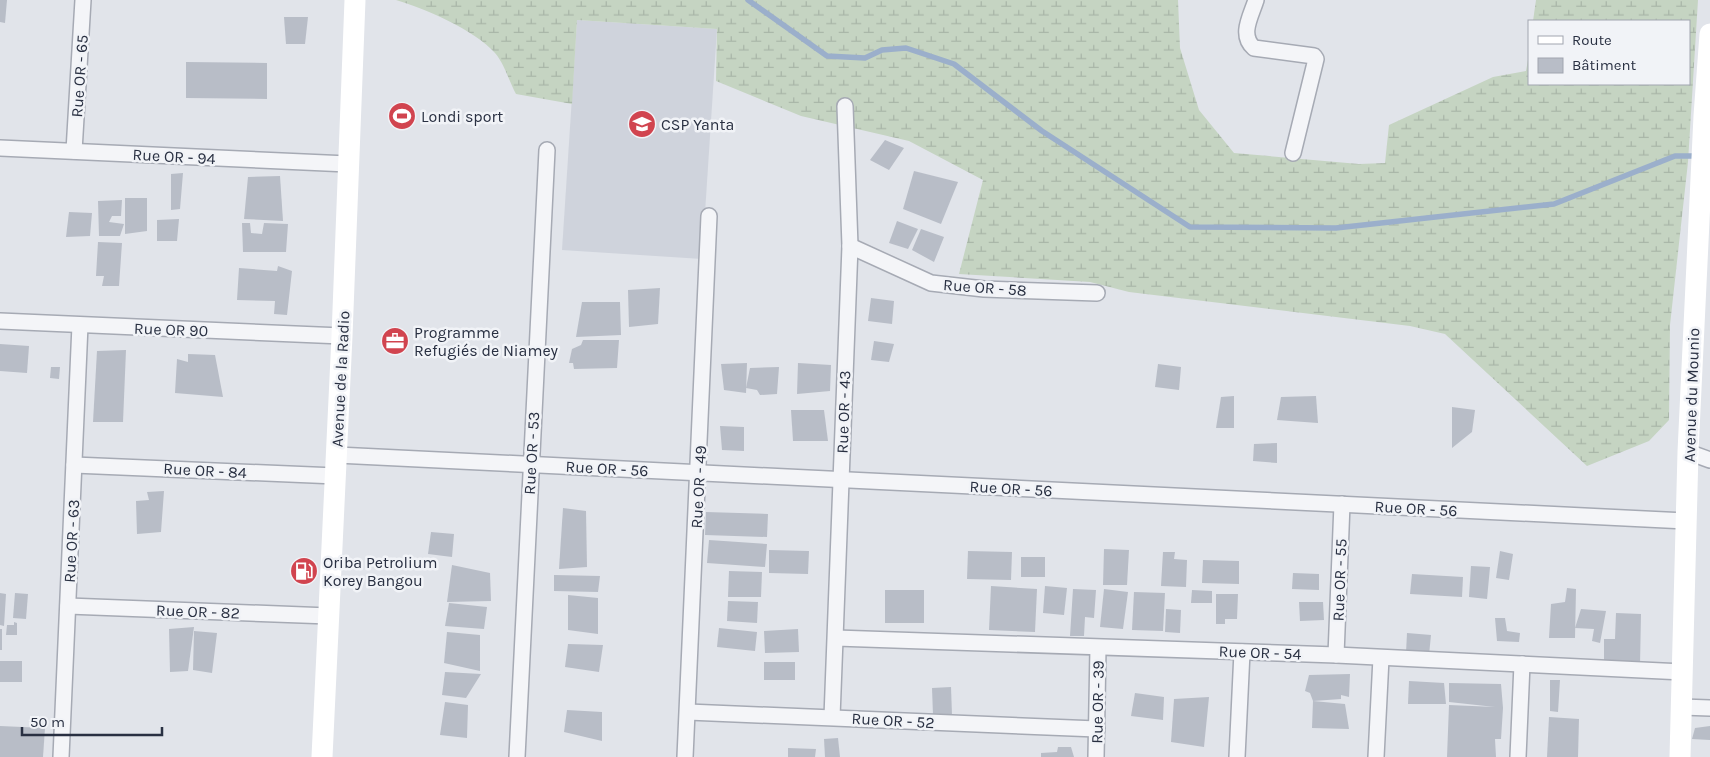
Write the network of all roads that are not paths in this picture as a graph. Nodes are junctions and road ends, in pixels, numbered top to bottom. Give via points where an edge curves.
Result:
1 (83, 0) edge
2 (355, 0) edge
3 (1256, 0) edge
4 (1710, 34) edge
5 (844, 106) dead end
6 (0, 148) edge
7 (547, 150) dead end
8 (74, 151) junction
9 (1293, 153) dead end
10 (348, 164) junction
11 (709, 216) dead end
12 (850, 246) junction
13 (1097, 293) dead end
14 (0, 321) edge
15 (80, 325) junction
16 (342, 336) junction
17 (1688, 452) junction
18 (1710, 460) edge
19 (74, 465) junction
20 (530, 465) junction
21 (336, 466) junction
22 (698, 473) junction
23 (840, 480) junction
24 (1342, 504) junction
25 (1686, 521) junction
26 (68, 606) junction
27 (329, 616) junction
28 (836, 638) junction
29 (1098, 648) junction
30 (1242, 652) junction
31 (1336, 655) junction
32 (1381, 658) junction
33 (1522, 664) junction
34 (1683, 672) junction
35 (1682, 707) junction
36 (1710, 708) edge
37 (688, 712) junction
38 (832, 717) junction
39 (1097, 729) junction
40 (61, 757) edge
41 (322, 757) edge
42 (517, 757) edge
43 (685, 757) edge
44 (1096, 757) edge
45 (1238, 757) edge
46 (1376, 757) edge
47 (1518, 757) edge
48 (1680, 757) edge

1 - 8 street, Rue OR - 65
2 - 10 street, Avenue de la Radio
3 - 9 street via 1245,32 1248,43 1254,48 1314,56 1316,59
4 - 17 street, Avenue du Mounio
5 - 12 street, Rue OR - 43
6 - 8 street, Rue OR - 94
7 - 20 street, Rue OR - 53
8 - 10 street, Rue OR - 94
10 - 16 street, Avenue de la Radio
11 - 22 street, Rue OR - 49
12 - 13 street, Rue OR - 58 via 939,284
12 - 23 street, Rue OR - 43
14 - 15 street, Rue OR 90
15 - 16 street, Rue OR 90
15 - 19 street, Rue OR - 63
16 - 21 street, Avenue de la Radio
17 - 18 street
17 - 25 street, Avenue du Mounio
19 - 21 street, Rue OR - 84
19 - 26 street, Rue OR - 63
20 - 21 street, Rue OR - 56
20 - 22 street, Rue OR - 56
20 - 42 street, Rue OR - 53
21 - 27 street, Avenue de la Radio
22 - 23 street, Rue OR - 56
22 - 37 street, Rue OR - 49
23 - 24 street, Rue OR - 56
23 - 28 street, Rue OR - 43
24 - 25 street, Rue OR - 56
24 - 31 street, Rue OR - 55
25 - 34 street, Avenue du Mounio
26 - 27 street, Rue OR - 82
26 - 40 street, Rue OR - 63
27 - 41 street, Avenue de la Radio
28 - 29 street, Rue OR - 54
28 - 38 street, Rue OR - 43
29 - 30 street, Rue OR - 54
29 - 39 street, Rue OR - 39
30 - 31 street, Rue OR - 54
30 - 45 street
31 - 32 street, Rue OR - 54
32 - 33 street, Rue OR - 54
32 - 46 street
33 - 34 street, Rue OR - 54
33 - 47 street
34 - 35 street, Avenue du Mounio
35 - 36 street
35 - 48 street, Avenue du Mounio
37 - 38 street, Rue OR - 52
37 - 43 street, Rue OR - 49
38 - 39 street, Rue OR - 52
39 - 44 street, Rue OR - 39

